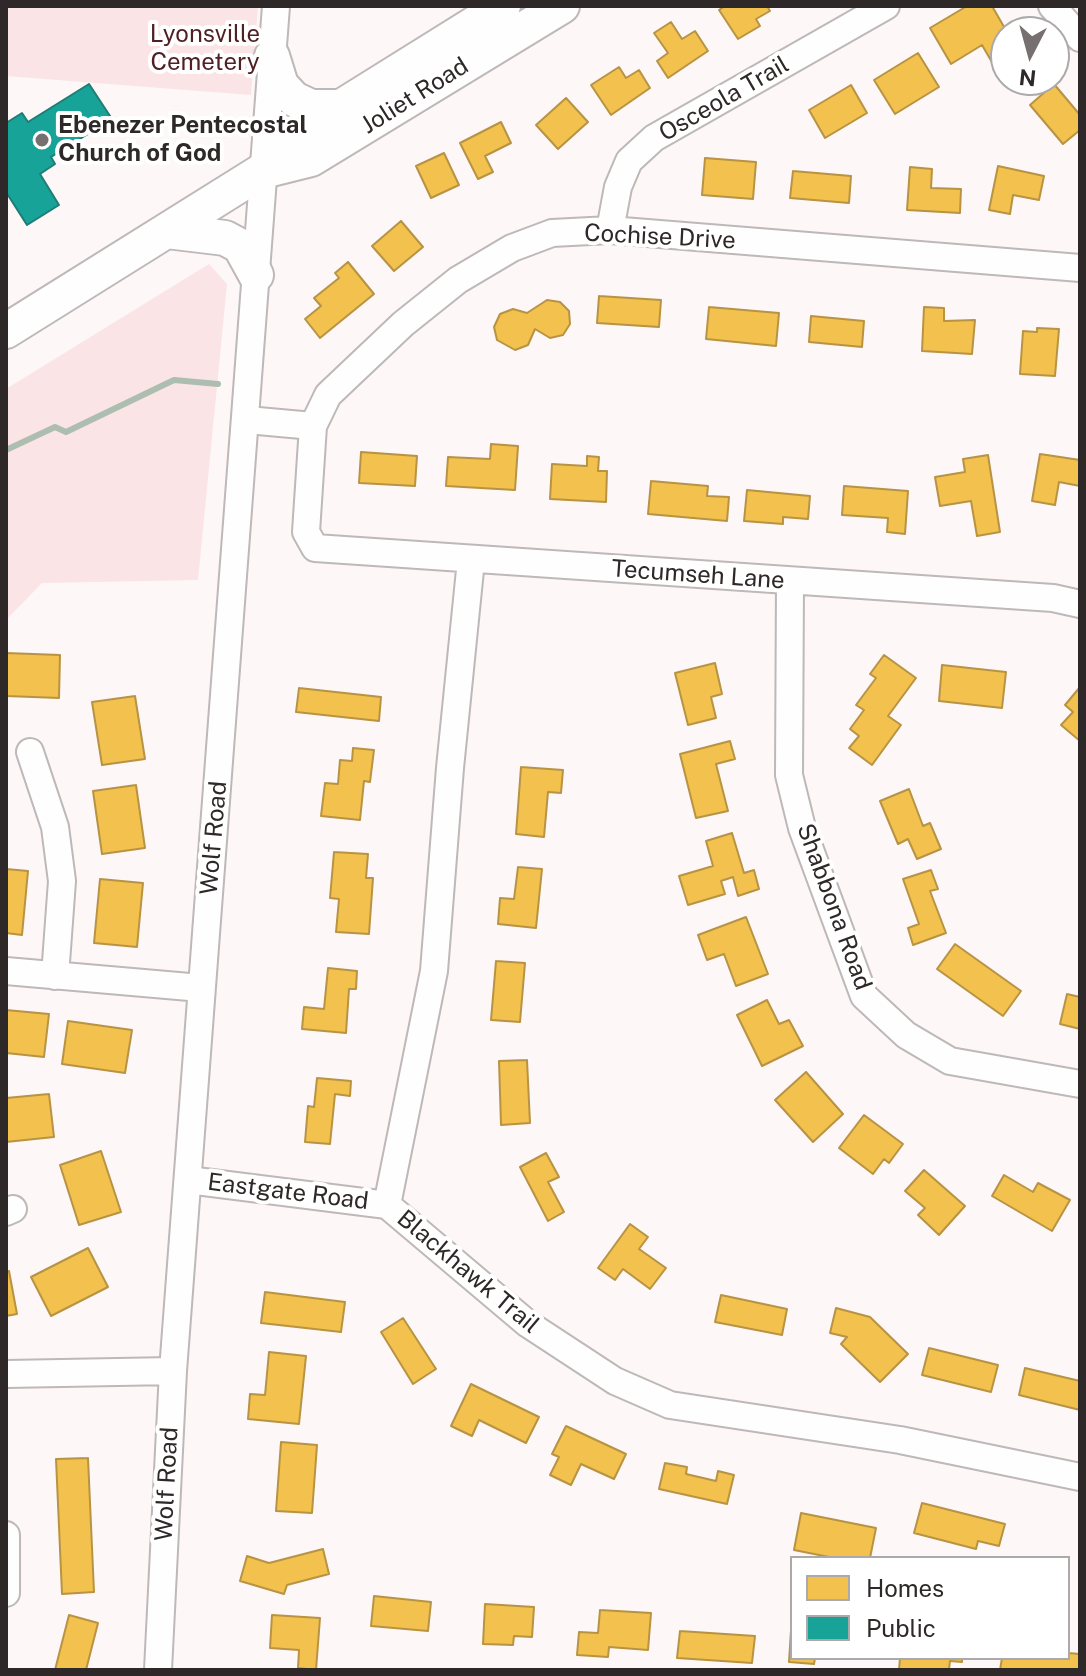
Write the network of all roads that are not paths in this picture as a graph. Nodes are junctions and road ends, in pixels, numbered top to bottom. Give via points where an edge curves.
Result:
1 (276, 6) edge
2 (503, 6) edge
3 (562, 6) edge
4 (886, 6) edge
5 (1052, 6) edge
6 (1080, 38) edge
7 (272, 56) junction
8 (341, 107) junction
9 (262, 171) junction
10 (610, 230) junction
11 (167, 231) junction
12 (1080, 268) edge
13 (256, 275) junction
14 (6, 331) edge
15 (247, 420) junction
16 (313, 426) junction
17 (315, 548) joint
18 (471, 560) junction
19 (790, 581) junction
20 (1080, 604) edge
21 (30, 752) dead end
22 (6, 971) edge
23 (55, 976) junction
24 (201, 988) junction
25 (1080, 1084) edge
26 (188, 1180) junction
27 (387, 1205) junction
28 (173, 1371) junction
29 (6, 1374) edge
30 (1080, 1477) edge
31 (6, 1535) edge
32 (6, 1593) edge
33 (158, 1670) edge

1 - 7 street, Wolf Road
2 - 8 main road, Joliet Road
3 - 9 main road, Joliet Road via 311,159
4 - 10 street, Osceola Trail via 654,138 629,161
5 - 6 street
7 - 8 main road via 281,85 294,99 311,107
7 - 9 street, Wolf Road
8 - 9 main road, Joliet Road via 296,138
9 - 11 main road, Joliet Road
9 - 13 street, Wolf Road
10 - 12 street, Cochise Drive
10 - 16 street, Cochise Drive via 552,233 512,248 458,280 328,395
11 - 13 main road via 225,238 240,246
11 - 14 main road, Joliet Road
13 - 15 street, Wolf Road
15 - 16 street
15 - 24 street, Wolf Road
16 - 17 street, Cochise Drive via 306,532
17 - 18 street, Tecumseh Lane
18 - 19 street, Tecumseh Lane
18 - 27 street, Blackhawk Trail via 434,971
19 - 20 street, Tecumseh Lane
19 - 25 street, Shabbona Road via 789,775 802,828 864,996 906,1035 950,1061
21 - 23 street via 55,827 62,881
22 - 23 street
23 - 24 street
24 - 26 street, Wolf Road
26 - 27 street, Eastgate Road
26 - 28 street, Wolf Road
27 - 30 street, Blackhawk Trail via 528,1324 615,1381 670,1405 900,1440
28 - 29 street
28 - 33 street, Wolf Road
31 - 32 street

